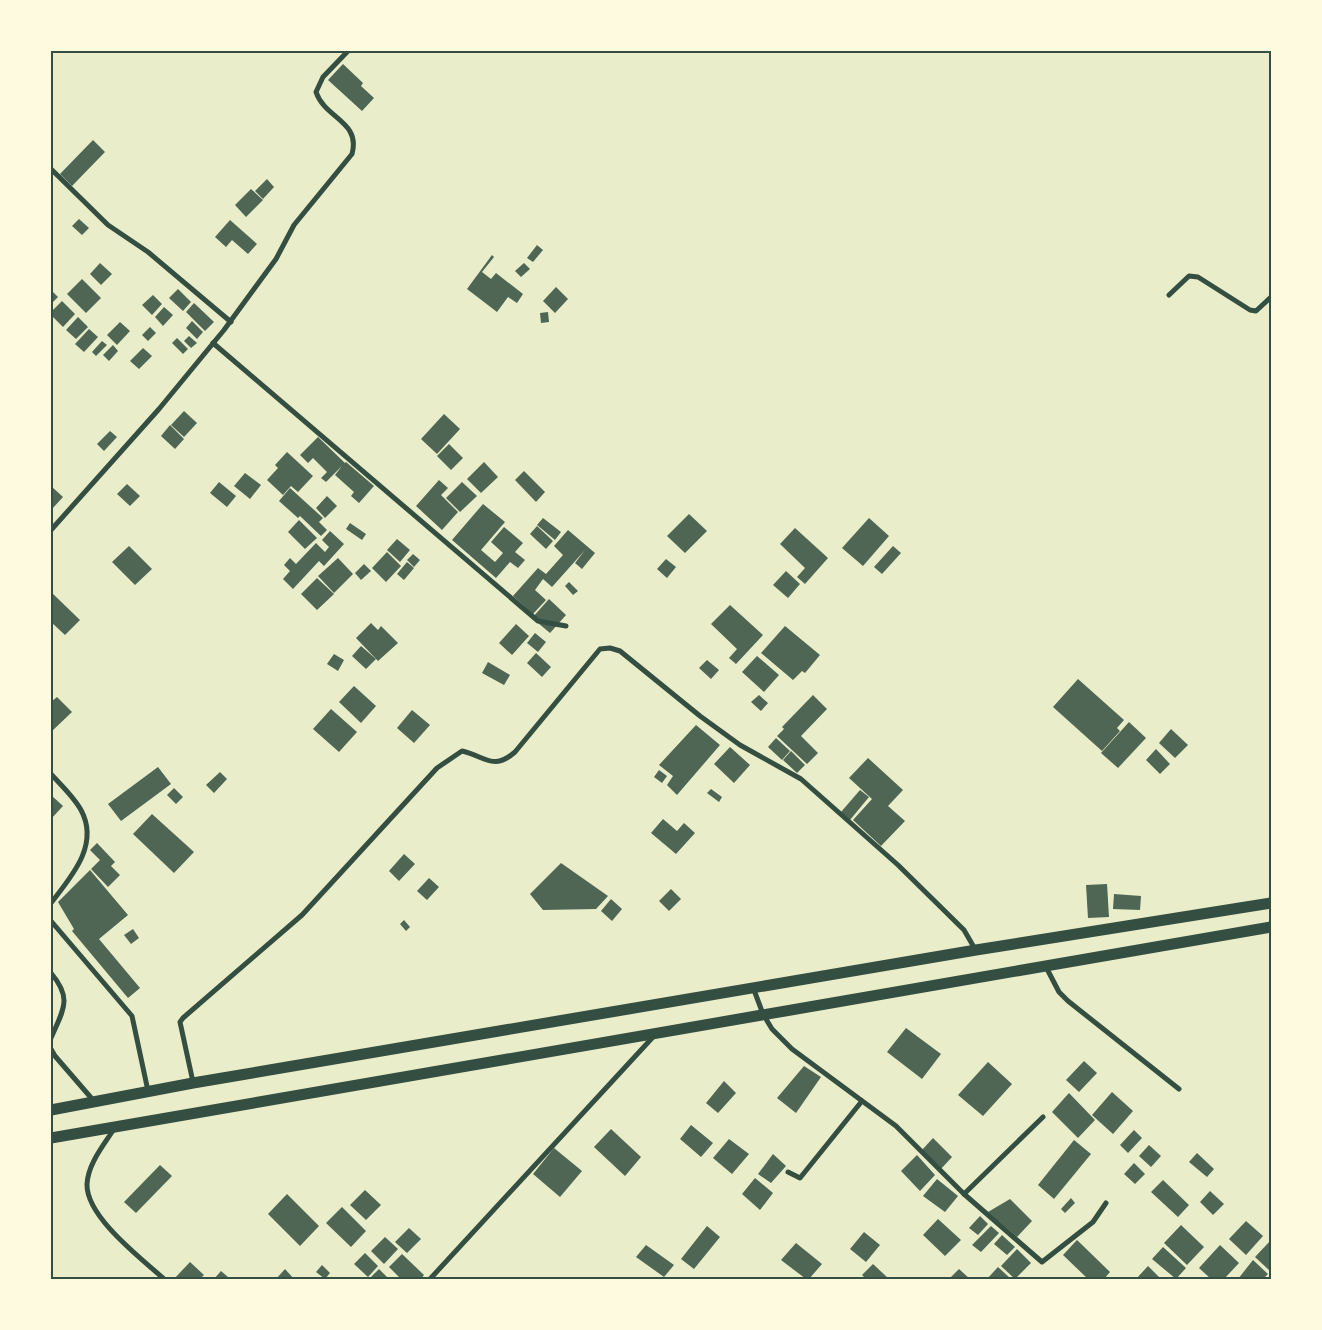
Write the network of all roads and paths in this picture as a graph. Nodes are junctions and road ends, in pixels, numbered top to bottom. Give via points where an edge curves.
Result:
1 (348, 51) edge
2 (51, 169) edge
3 (1169, 295) dead end
4 (1271, 297) edge
5 (231, 322) junction
6 (213, 343) junction
7 (51, 530) edge
8 (566, 626) dead end
9 (51, 774) edge
10 (1271, 903) edge
11 (51, 904) edge
12 (51, 921) edge
13 (1271, 927) edge
14 (976, 950) junction
15 (1046, 967) junction
16 (51, 973) edge
17 (754, 990) junction
18 (763, 1014) junction
19 (656, 1034) junction
20 (51, 1038) edge
21 (51, 1049) edge
22 (193, 1083) junction
23 (1179, 1090) dead end
24 (148, 1091) junction
25 (862, 1102) junction
26 (95, 1103) junction
27 (51, 1110) edge
28 (1043, 1117) dead end
29 (115, 1126) junction
30 (51, 1138) edge
31 (788, 1172) dead end
32 (964, 1194) junction
33 (1106, 1204) dead end
34 (164, 1279) edge
35 (430, 1279) edge

1 - 5 street via 323,77 316,92 319,100 354,134 352,154 294,225 276,259
2 - 5 street via 108,225 148,252
3 - 4 street via 1189,276 1198,277 1250,310 1256,310
5 - 6 street
6 - 7 street
6 - 8 street via 538,621
9 - 11 street via 81,810 88,828 87,846 73,874
10 - 14 highway
12 - 24 street via 132,1016
13 - 15 highway
14 - 17 highway
14 - 22 street via 964,930 898,865 801,780 700,716 620,651 600,649 504,762 462,751 448,759 302,915 180,1022
15 - 18 highway
15 - 23 street via 1059,992 1068,1001
16 - 20 street via 63,987 64,1002
17 - 18 street
17 - 22 highway
18 - 19 highway
18 - 25 street via 792,1049
19 - 29 highway
19 - 35 street
21 - 26 street
22 - 24 highway
24 - 26 highway
25 - 31 street via 800,1178
25 - 32 street via 896,1126
26 - 27 highway
28 - 32 street
29 - 30 highway
29 - 34 street via 92,1163 87,1185 91,1202 104,1222
32 - 33 street via 1042,1262 1092,1222

